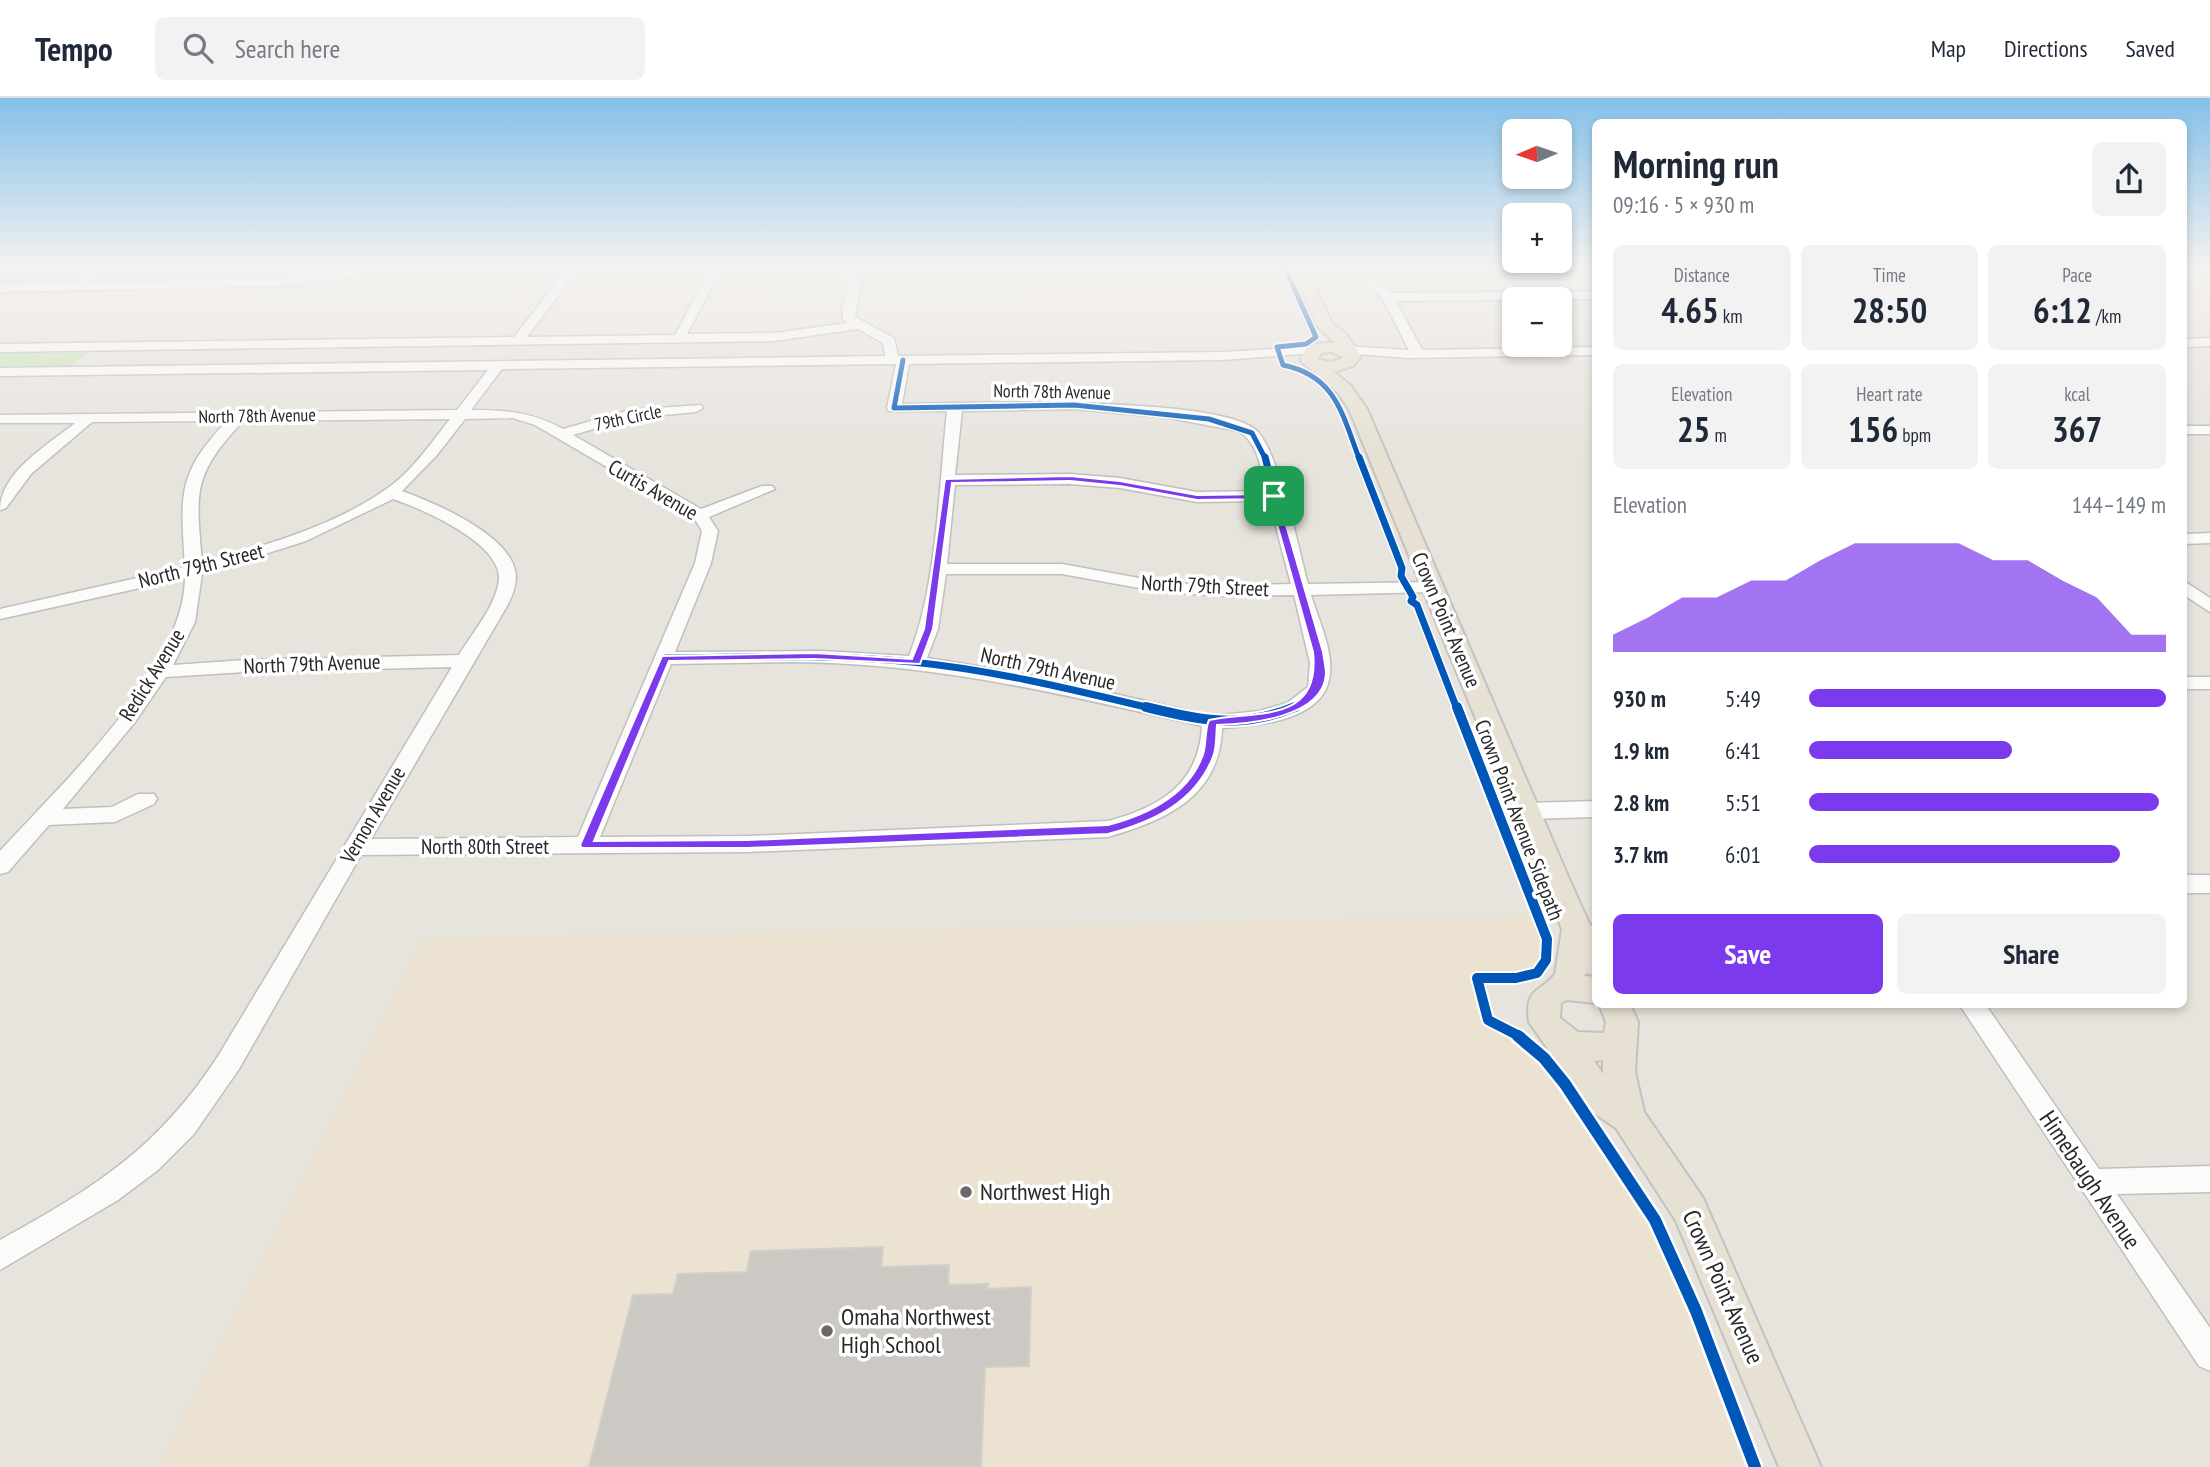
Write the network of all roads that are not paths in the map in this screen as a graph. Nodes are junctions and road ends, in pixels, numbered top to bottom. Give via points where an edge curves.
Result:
1 (526, 330) edge
2 (683, 330) edge
3 (833, 330) edge
4 (865, 330) edge
5 (1329, 330) joint
6 (1402, 330) edge
7 (679, 338) junction
8 (517, 341) junction
9 (2210, 342) edge
10 (2187, 343) edge
11 (0, 348) edge
12 (1592, 351) edge
13 (1413, 354) junction
14 (1316, 357) junction
15 (1347, 357) junction
16 (897, 360) junction
17 (498, 366) junction
18 (0, 372) edge
19 (1343, 389) junction
20 (956, 407) junction
21 (696, 408) dead end
22 (462, 412) junction
23 (514, 414) joint
24 (240, 416) junction
25 (89, 418) junction
26 (0, 419) edge
27 (2187, 430) edge
28 (2210, 430) edge
29 (562, 434) junction
30 (948, 480) junction
31 (767, 489) dead end
32 (392, 494) junction
33 (1274, 496) junction
34 (0, 505) edge
35 (700, 515) junction
36 (2210, 538) edge
37 (2187, 539) edge
38 (194, 568) junction
39 (938, 569) junction
40 (1432, 587) junction
41 (2187, 588) edge
42 (1301, 589) junction
43 (2210, 607) edge
44 (0, 614) edge
45 (666, 658) junction
46 (465, 661) junction
47 (916, 662) junction
48 (159, 673) junction
49 (2210, 682) edge
50 (2187, 683) edge
51 (1212, 722) junction
52 (146, 799) dead end
53 (1592, 809) edge
54 (1526, 811) junction
55 (42, 818) junction
56 (586, 845) junction
57 (355, 847) junction
58 (0, 866) edge
59 (2187, 884) edge
60 (2210, 884) edge
61 (1577, 929) junction
62 (1592, 954) edge
63 (1563, 987) junction
64 (1592, 990) edge
65 (1616, 1008) edge
66 (1974, 1008) edge
67 (1560, 1040) junction
68 (1619, 1042) junction
69 (1628, 1117) junction
70 (2210, 1179) edge
71 (2092, 1182) junction
72 (0, 1256) edge
73 (2210, 1355) edge
74 (1800, 1467) edge

1 - 8 street
2 - 7 street
3 - 7 street via 792,337
4 - 16 street via 889,341
5 - 14 main road
5 - 15 main road via 1340,337
6 - 13 street
7 - 8 street
8 - 11 street
9 - 10 street
12 - 13 street
13 - 15 street
14 - 15 main road
14 - 16 street
14 - 19 main road, Crown Point Avenue
15 - 19 main road via 1340,375
16 - 17 street
16 - 20 street, North 78th Avenue via 894,408
17 - 18 street
17 - 22 street
19 - 40 main road, Crown Point Avenue via 1358,409
20 - 30 street
20 - 33 street, North 78th Avenue via 1074,405 1209,419 1243,428 1259,442
21 - 29 street, 79th Circle via 630,414
22 - 23 street, North 78th Avenue
22 - 24 street, North 78th Avenue
22 - 32 street
23 - 29 street, Curtis Avenue
24 - 25 street, North 78th Avenue
24 - 38 street, Redick Avenue via 203,459 193,480
25 - 26 street, North 78th Avenue
25 - 34 street via 26,471
27 - 28 street
29 - 35 street, Curtis Avenue
30 - 33 street via 1070,479 1197,497
30 - 39 street
31 - 35 street
32 - 38 street, North 79th Street via 317,534
32 - 46 street, Vernon Avenue via 436,509 493,549 505,565 502,598
33 - 42 street, North 78th Avenue
35 - 45 street, Curtis Avenue via 711,540
36 - 37 street
38 - 44 street, North 79th Street
38 - 48 street, Redick Avenue via 195,594 187,620
39 - 42 street, North 79th Street via 1047,568 1184,589
39 - 47 street via 929,629
40 - 42 street, North 79th Street
40 - 54 main road, Crown Point Avenue
41 - 43 street
42 - 51 street, North 79th Avenue via 1321,677 1310,696 1291,709 1253,720
45 - 47 street, North 79th Avenue via 815,656
45 - 56 street, Curtis Avenue
46 - 48 street, North 79th Avenue via 245,666
46 - 57 street, Vernon Avenue
47 - 51 street, North 79th Avenue
48 - 55 street, Redick Avenue via 141,701
49 - 50 street
51 - 56 street, North 80th Street via 1210,749 1196,779 1171,803 1143,820 1108,829 747,844
52 - 55 street via 115,814
53 - 54 street
54 - 61 main road, Crown Point Avenue
55 - 58 street, Redick Avenue
56 - 57 street, North 80th Street
57 - 72 street, Vernon Avenue via 210,1088 169,1142 122,1183
59 - 60 street
61 - 62 main road, Crown Point Avenue
61 - 63 main road, Crown Point Avenue via 1574,960
63 - 64 main road
63 - 67 main road, Crown Point Avenue via 1548,995 1543,1008 1548,1027
65 - 68 main road, Crown Point Avenue via 1622,1022
66 - 71 street, Himebaugh Avenue
67 - 68 main road via 1586,1049
67 - 69 main road, Crown Point Avenue via 1603,1101
68 - 69 main road, Crown Point Avenue via 1619,1072
69 - 74 main road, Crown Point Avenue via 1674,1183 1704,1239
70 - 71 street
71 - 73 street, Himebaugh Avenue

